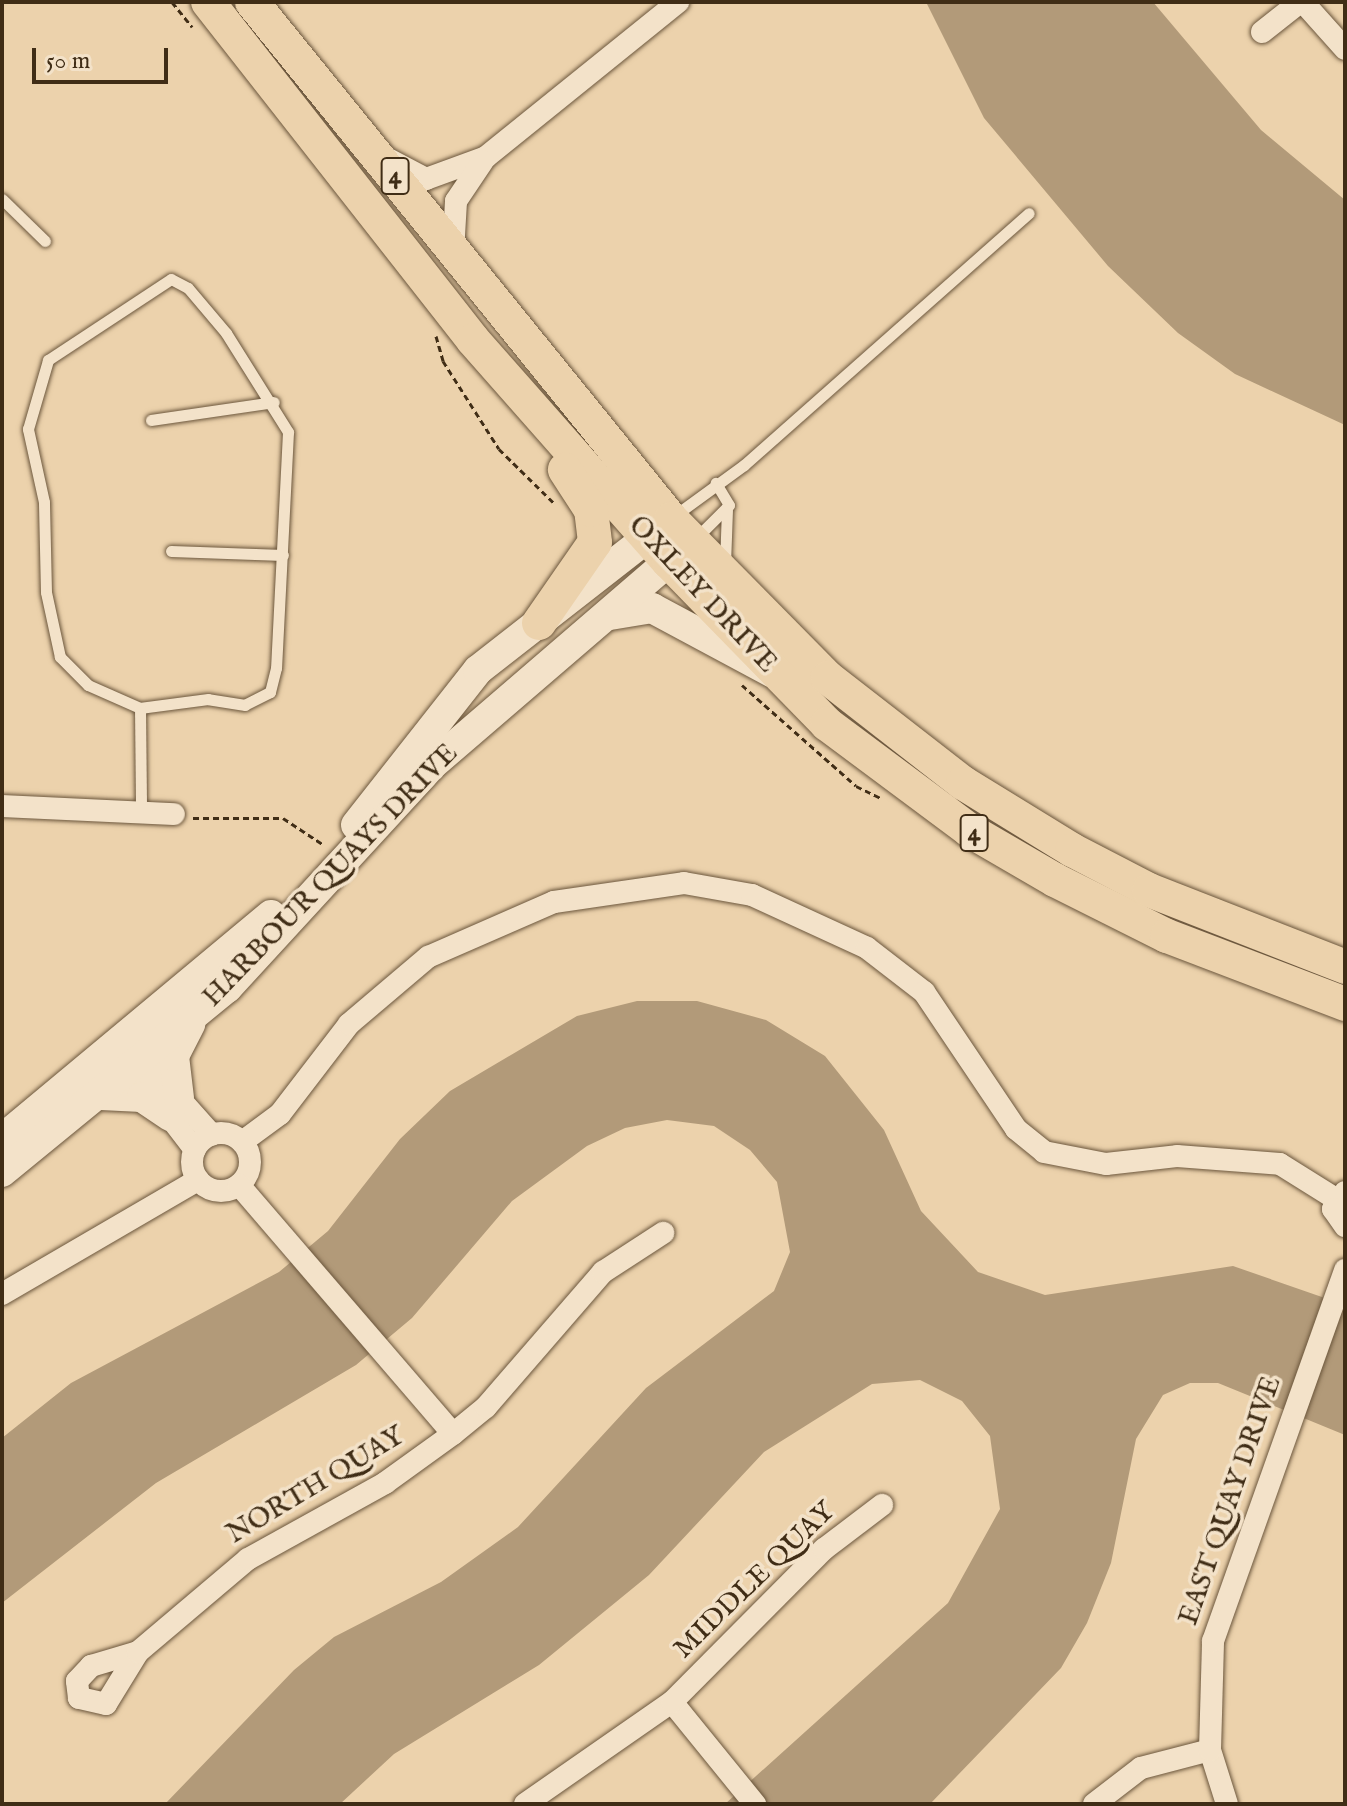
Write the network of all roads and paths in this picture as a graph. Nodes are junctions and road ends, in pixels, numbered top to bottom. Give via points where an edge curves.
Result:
1 (208, 2) edge
2 (235, 2) edge
3 (252, 2) edge
4 (678, 2) edge
5 (1301, 2) edge
6 (1262, 32) dead end
7 (1345, 49) edge
8 (265, 72) junction
9 (374, 151) junction
10 (486, 157) junction
11 (2, 200) edge
12 (1029, 213) dead end
13 (45, 241) dead end
14 (453, 252) junction
15 (473, 340) junction
16 (274, 402) junction
17 (151, 420) dead end
18 (716, 483) junction
19 (727, 510) junction
20 (670, 540) junction
21 (171, 551) dead end
22 (283, 555) junction
23 (729, 580) junction
24 (608, 616) junction
25 (539, 623) junction
26 (773, 673) junction
27 (140, 708) junction
28 (2, 806) edge
29 (141, 808) junction
30 (174, 814) joint
31 (324, 845) dead end
32 (1345, 967) edge
33 (1345, 1004) edge
34 (195, 1016) junction
35 (119, 1041) junction
36 (140, 1064) junction
37 (101, 1095) junction
38 (175, 1107) junction
39 (2, 1139) edge
40 (204, 1142) junction
41 (242, 1142) junction
42 (2, 1172) edge
43 (198, 1180) junction
44 (239, 1185) junction
45 (1340, 1196) edge
46 (1345, 1226) edge
47 (663, 1233) dead end
48 (1344, 1275) edge
49 (2, 1294) edge
50 (453, 1434) junction
51 (882, 1505) dead end
52 (138, 1652) dead end
53 (672, 1702) junction
54 (1210, 1750) junction
55 (525, 1804) edge
56 (755, 1804) edge
57 (1094, 1804) edge
58 (1227, 1804) edge

1 - 8 main road, OXLEY DRIVE / 4
2 - 8 main road via 274,60
3 - 9 main road, OXLEY DRIVE / 4
4 - 10 street
5 - 6 street
5 - 7 street
8 - 15 main road, OXLEY DRIVE / 4
9 - 10 street via 426,179
9 - 14 main road, OXLEY DRIVE / 4
10 - 14 street via 456,201
11 - 13 lane
12 - 18 lane, HARBOUR QUAYS DRIVE
14 - 20 main road, OXLEY DRIVE / 4
15 - 20 main road, OXLEY DRIVE / 4
15 - 25 main road via 595,521 591,554
16 - 17 lane
16 - 22 lane via 288,432
16 - 27 lane via 198,299 171,279 48,360 28,429 44,502 46,592 60,657 88,685
18 - 19 lane
18 - 20 lane, HARBOUR QUAYS DRIVE
19 - 20 lane, HARBOUR QUAYS DRIVE
19 - 23 lane
20 - 23 main road, OXLEY DRIVE / 4
20 - 24 street, HARBOUR QUAYS DRIVE
20 - 25 street, HARBOUR QUAYS DRIVE
20 - 26 main road, OXLEY DRIVE / 4
21 - 22 lane
22 - 27 lane via 270,692 245,705 208,699
23 - 32 main road, OXLEY DRIVE / 4 via 857,702 1014,817 1149,890
24 - 26 street via 652,608
24 - 34 street, HARBOUR QUAYS DRIVE via 432,765
25 - 35 street, HARBOUR QUAYS DRIVE via 443,706 332,856
26 - 33 main road, OXLEY DRIVE / 4 via 878,765 1016,859 1137,922
27 - 29 lane
28 - 29 street
29 - 30 street
30 - 31 path via 283,818
34 - 36 street, HARBOUR QUAYS DRIVE
34 - 38 street via 174,1056
35 - 36 street
35 - 39 street, HARBOUR QUAYS DRIVE
36 - 37 street, HARBOUR QUAYS DRIVE
36 - 38 street
37 - 38 street via 142,1097
37 - 42 street, HARBOUR QUAYS DRIVE
38 - 40 street
40 - 41 street
40 - 43 street
41 - 44 street via 250,1160
41 - 45 street via 280,1114 349,1024 428,957 554,902 684,883 752,895 867,948 924,992 1016,1129 1044,1152 1106,1164 1177,1156 1280,1164
43 - 44 street via 217,1191
43 - 49 street
44 - 50 street, NORTH QUAY
45 - 46 street via 1334,1216
47 - 50 street, NORTH QUAY via 603,1272 486,1407
48 - 54 street, EAST QUAY DRIVE via 1213,1641
50 - 52 street, NORTH QUAY via 385,1483 248,1559
51 - 53 street, MIDDLE QUAY via 824,1549
53 - 55 street, MIDDLE QUAY
53 - 56 street, MIDDLE QUAY
54 - 57 street via 1141,1768
54 - 58 street, EAST QUAY DRIVE

